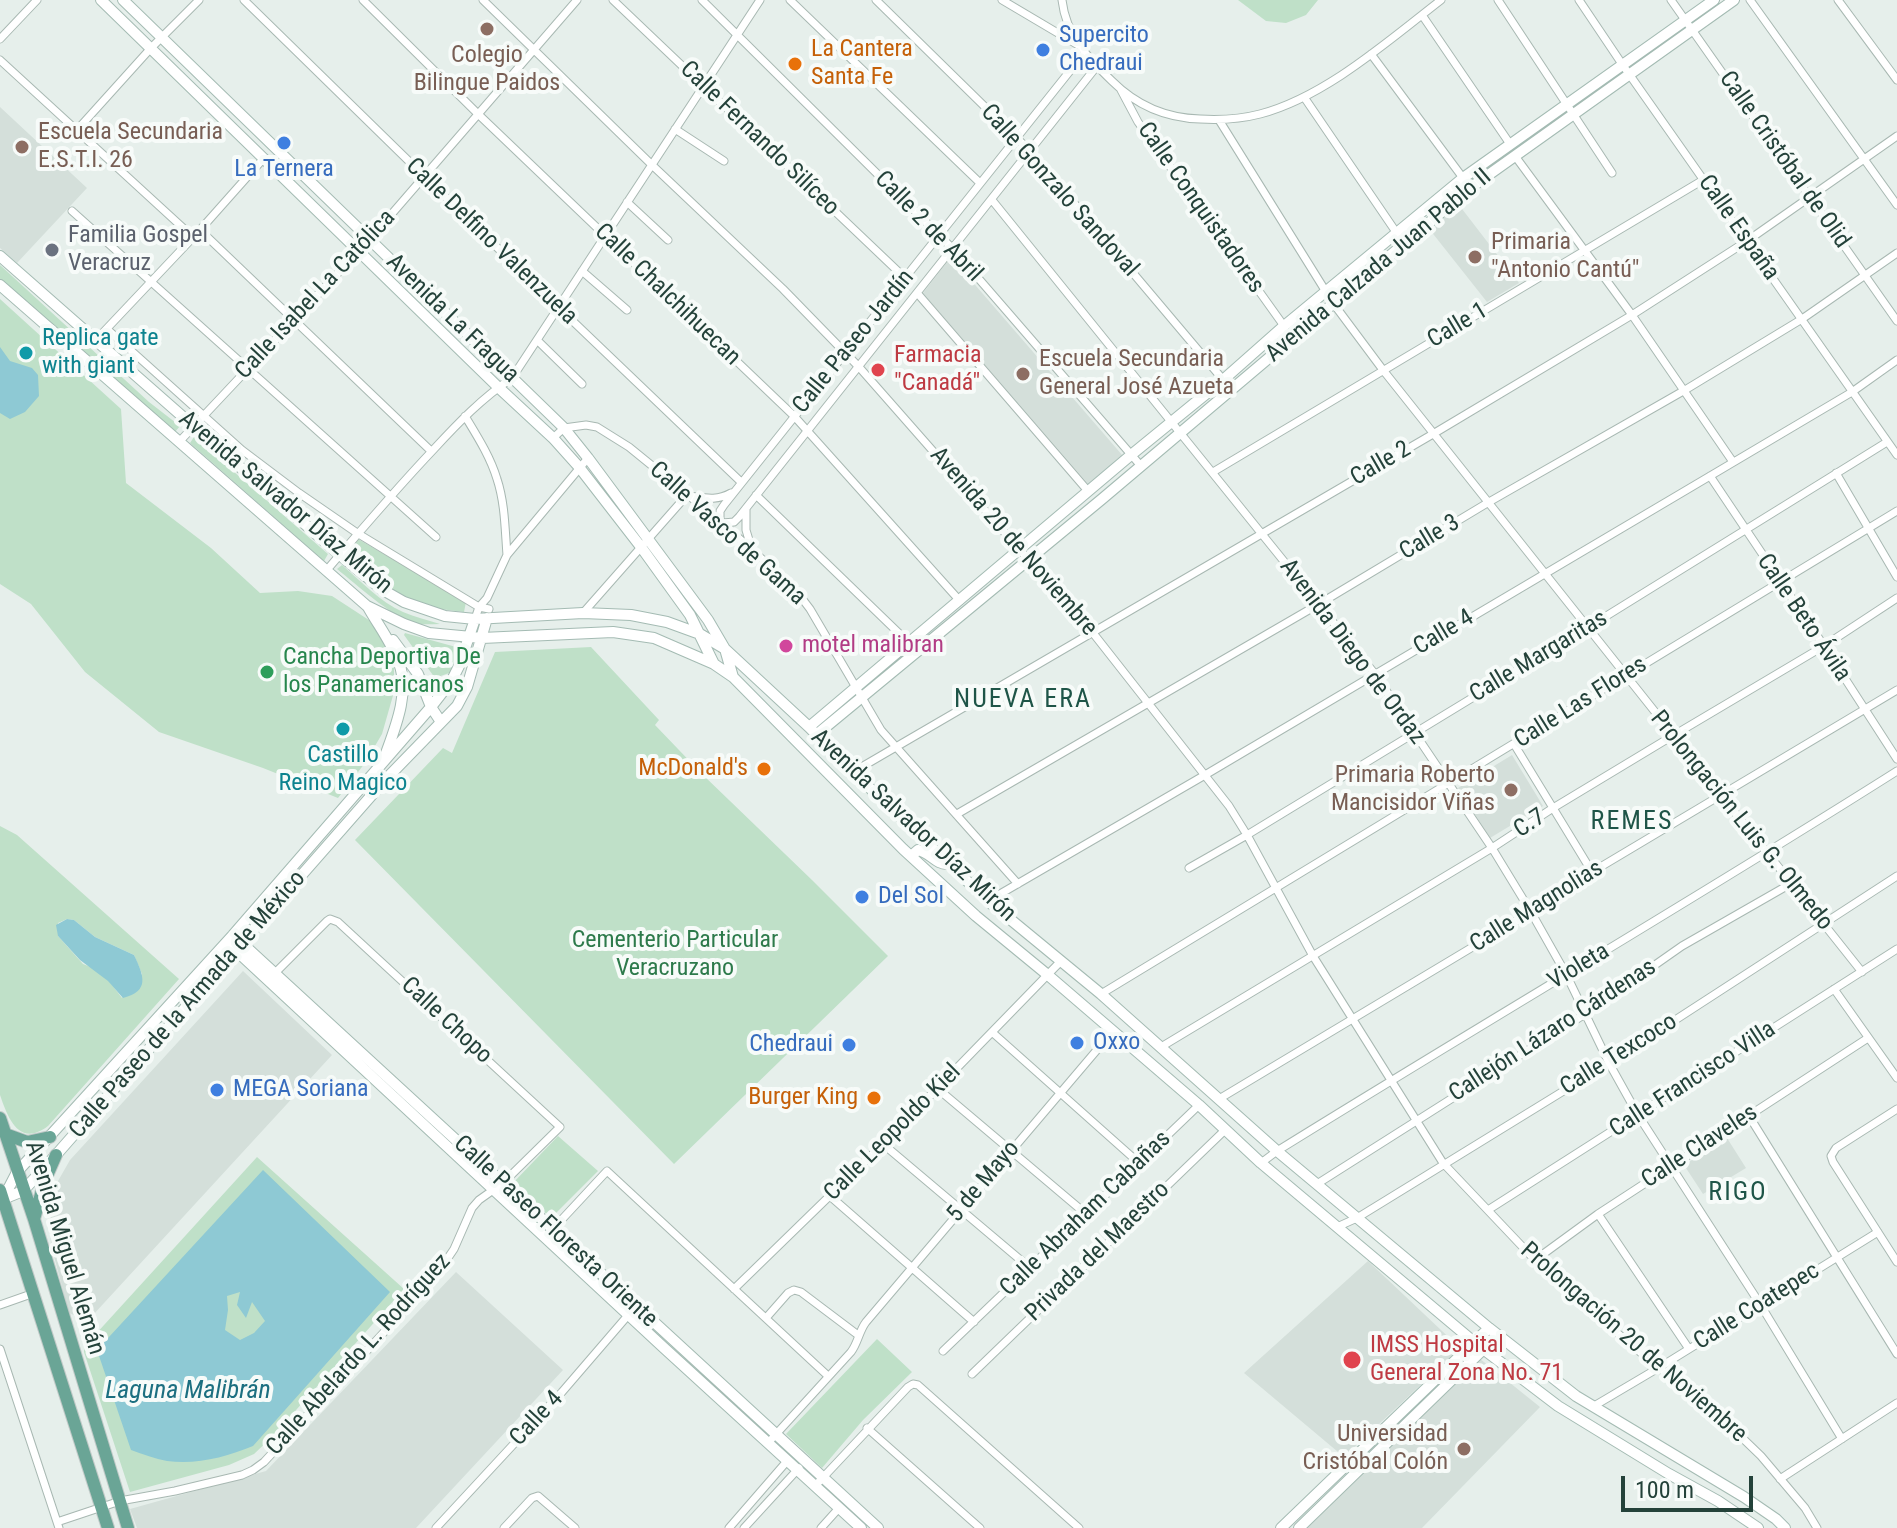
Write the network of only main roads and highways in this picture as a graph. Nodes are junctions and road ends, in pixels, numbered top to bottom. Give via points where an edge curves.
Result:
1 (101, 0) edge
2 (123, 0) edge
3 (1714, 0) edge
4 (1734, 0) edge
5 (1689, 25) junction
6 (0, 256) edge
7 (0, 285) edge
8 (645, 543) junction
9 (367, 606) junction
10 (488, 614) junction
11 (475, 619) junction
12 (378, 624) junction
13 (700, 634) junction
14 (468, 637) junction
15 (482, 638) junction
16 (725, 649) junction
17 (714, 664) junction
18 (733, 677) junction
19 (858, 694) junction
20 (431, 707) junction
21 (441, 722) junction
22 (812, 731) junction
23 (384, 761) junction
24 (911, 856) junction
25 (950, 864) junction
26 (230, 938) junction
27 (240, 947) junction
28 (189, 983) junction
29 (201, 992) junction
30 (154, 1022) junction
31 (166, 1031) junction
32 (0, 1118) edge
33 (5, 1134) junction
34 (50, 1137) junction
35 (56, 1155) junction
36 (17, 1172) junction
37 (499, 1186) junction
38 (23, 1191) junction
39 (1, 1194) edge
40 (34, 1219) junction
41 (1489, 1328) junction
42 (1498, 1335) junction
43 (1474, 1342) junction
44 (1484, 1350) junction
45 (819, 1482) junction
46 (108, 1528) edge
47 (128, 1528) edge
48 (861, 1528) edge
49 (878, 1528) edge
50 (1281, 1528) edge
51 (1299, 1528) edge
52 (1758, 1528) edge
53 (1785, 1528) edge

1 - 8 main road, Avenida La Fragua via 553,438
2 - 8 main road, Avenida La Fragua via 564,428
3 - 5 main road, Avenida Calzada Juan Pablo II
4 - 5 main road, Avenida Calzada Juan Pablo II
5 - 19 main road, Avenida Calzada Juan Pablo II via 1630,75 1470,188 1029,559
5 - 19 main road, Avenida Calzada Juan Pablo II via 1622,64 1463,178 909,643
6 - 11 main road, Avenida Salvador Díaz Mirón via 383,590 445,616
7 - 9 main road, Avenida Salvador Díaz Mirón
8 - 13 main road, Avenida La Fragua
8 - 16 main road, Avenida La Fragua
9 - 12 main road
9 - 14 main road, Avenida Salvador Díaz Mirón via 429,633
10 - 11 main road, Avenida Salvador Díaz Mirón
10 - 13 main road, Avenida Salvador Díaz Mirón via 631,615
10 - 15 main road, Calle Paseo de la Armada de México
11 - 14 main road, Calle Paseo de la Armada de México
12 - 20 main road via 418,674
12 - 23 main road via 402,679 398,721
13 - 16 main road, Avenida Salvador Díaz Mirón
13 - 17 main road, Avenida La Fragua
14 - 15 main road, Avenida Salvador Díaz Mirón
14 - 20 main road, Calle Paseo de la Armada de México via 452,680
15 - 17 main road, Avenida Salvador Díaz Mirón via 613,632 654,638
15 - 21 main road, Calle Paseo de la Armada de México via 467,687
16 - 18 main road, Avenida La Fragua
16 - 22 main road, Avenida Salvador Díaz Mirón
17 - 18 main road, Avenida Salvador Díaz Mirón
18 - 24 main road, Avenida Salvador Díaz Mirón
19 - 22 main road, Avenida Calzada Juan Pablo II
20 - 21 main road
20 - 23 main road, Calle Paseo de la Armada de México
21 - 27 main road, Calle Paseo de la Armada de México
22 - 25 main road, Avenida Salvador Díaz Mirón
23 - 26 main road, Calle Paseo de la Armada de México
24 - 25 main road via 923,851
24 - 43 main road, Avenida Salvador Díaz Mirón
25 - 41 main road, Avenida Salvador Díaz Mirón via 1277,1151
26 - 27 main road, Calle Paseo Floresta Oriente
26 - 28 main road, Calle Paseo de la Armada de México
27 - 29 main road, Calle Paseo de la Armada de México
27 - 37 main road, Calle Paseo Floresta Oriente
27 - 37 main road, Calle Paseo Floresta Oriente via 275,973
28 - 29 main road
28 - 30 main road, Calle Paseo de la Armada de México
29 - 31 main road, Calle Paseo de la Armada de México
30 - 31 main road
30 - 34 main road, Calle Paseo de la Armada de México
31 - 35 main road, Calle Paseo de la Armada de México
32 - 33 main road, Avenida Miguel Alemán
33 - 34 main road via 27,1142
33 - 36 main road, Avenida Miguel Alemán
34 - 36 main road, Calle Paseo de la Armada de México
35 - 38 main road, Calle Paseo de la Armada de México
35 - 40 main road
36 - 38 main road, Avenida Miguel Alemán
36 - 39 main road, Calle Paseo de la Armada de México
37 - 45 main road, Calle Paseo Floresta Oriente
38 - 39 main road, Calle Paseo de la Armada de México
38 - 40 main road, Avenida Miguel Alemán
39 - 46 main road, Avenida Miguel Alemán
40 - 47 main road, Avenida Miguel Alemán
41 - 42 main road, Avenida Salvador Díaz Mirón
41 - 43 main road
42 - 44 main road
42 - 53 main road, Avenida Salvador Díaz Mirón via 1576,1396 1744,1497
43 - 44 main road, Avenida Salvador Díaz Mirón
43 - 50 main road
44 - 51 main road
44 - 52 main road, Avenida Salvador Díaz Mirón via 1558,1406
45 - 48 main road, Calle Paseo Floresta Oriente
45 - 49 main road, Calle Paseo Floresta Oriente

